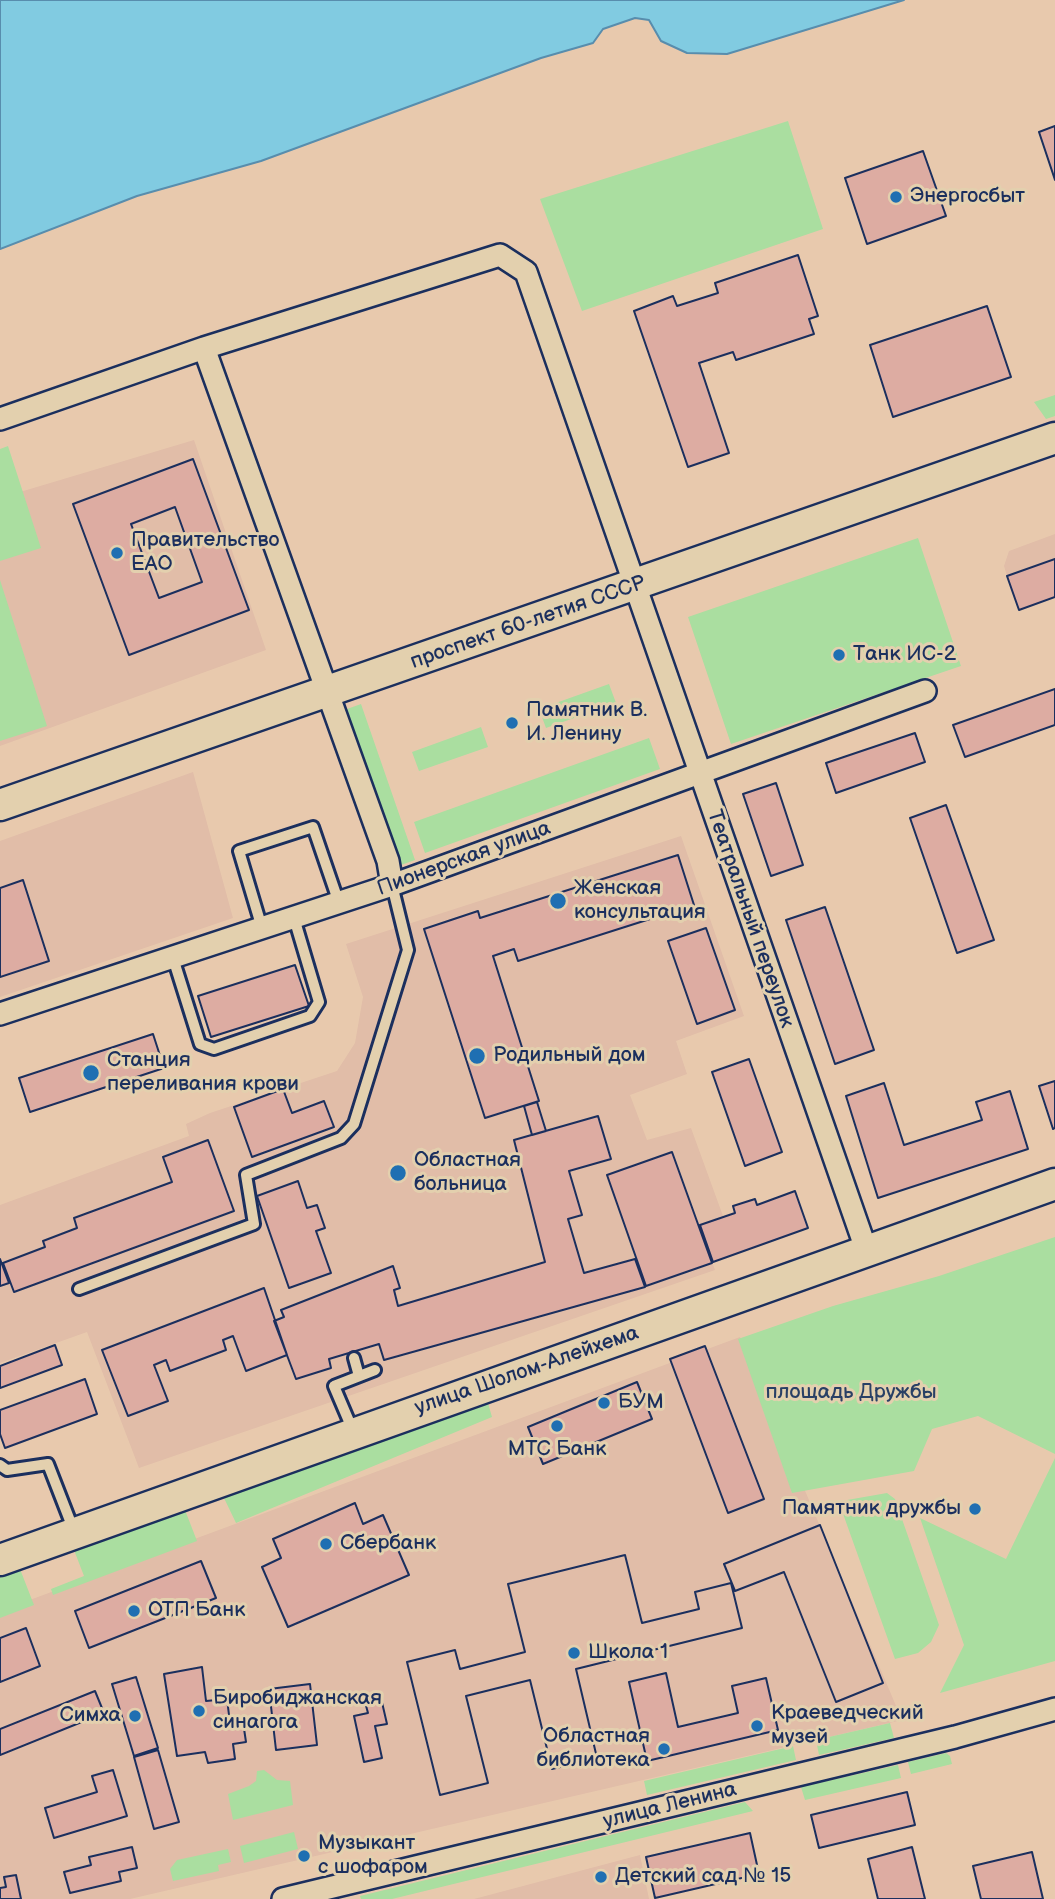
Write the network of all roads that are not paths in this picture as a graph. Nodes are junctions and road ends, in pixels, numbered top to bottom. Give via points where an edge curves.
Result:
1 (204, 348) junction
2 (0, 419) edge
3 (1055, 438) edge
4 (638, 585) junction
5 (925, 691) dead end
6 (327, 693) junction
7 (699, 775) junction
8 (0, 805) edge
9 (392, 885) junction
10 (339, 903) junction
11 (294, 918) junction
12 (262, 928) junction
13 (173, 957) junction
14 (0, 1014) edge
15 (1055, 1184) edge
16 (867, 1252) junction
17 (79, 1289) dead end
18 (354, 1358) dead end
19 (375, 1370) dead end
20 (359, 1376) junction
21 (354, 1433) junction
22 (0, 1465) edge
23 (75, 1534) junction
24 (0, 1560) edge
25 (1055, 1709) edge
26 (283, 1899) edge

1 - 2 street, Театральный переулок
1 - 4 street, Театральный переулок via 500,256 526,272
1 - 6 street
3 - 4 main road, проспект 60-летия СССР
4 - 6 main road, проспект 60-летия СССР
4 - 7 street, Театральный переулок
5 - 7 street, Пионерская улица
6 - 8 main road, проспект 60-летия СССР
6 - 9 street via 388,861
7 - 9 street, Пионерская улица
7 - 16 street, Театральный переулок
9 - 10 street, Пионерская улица
9 - 17 lane via 408,950 354,1124 341,1138 246,1175 254,1224
10 - 11 street, Пионерская улица
10 - 12 lane via 313,827 239,851
11 - 12 street, Пионерская улица
11 - 13 lane via 319,1002 310,1016 214,1049 200,1044
12 - 13 street, Пионерская улица
13 - 14 street, Пионерская улица
15 - 16 main road, улица Шолом-Алейхема
16 - 21 main road, улица Шолом-Алейхема
18 - 20 lane
19 - 20 lane
20 - 21 lane via 334,1385
21 - 23 main road, улица Шолом-Алейхема
22 - 23 lane via 7,1469 48,1464
23 - 24 main road, улица Шолом-Алейхема
25 - 26 street, улица Ленина via 956,1737

